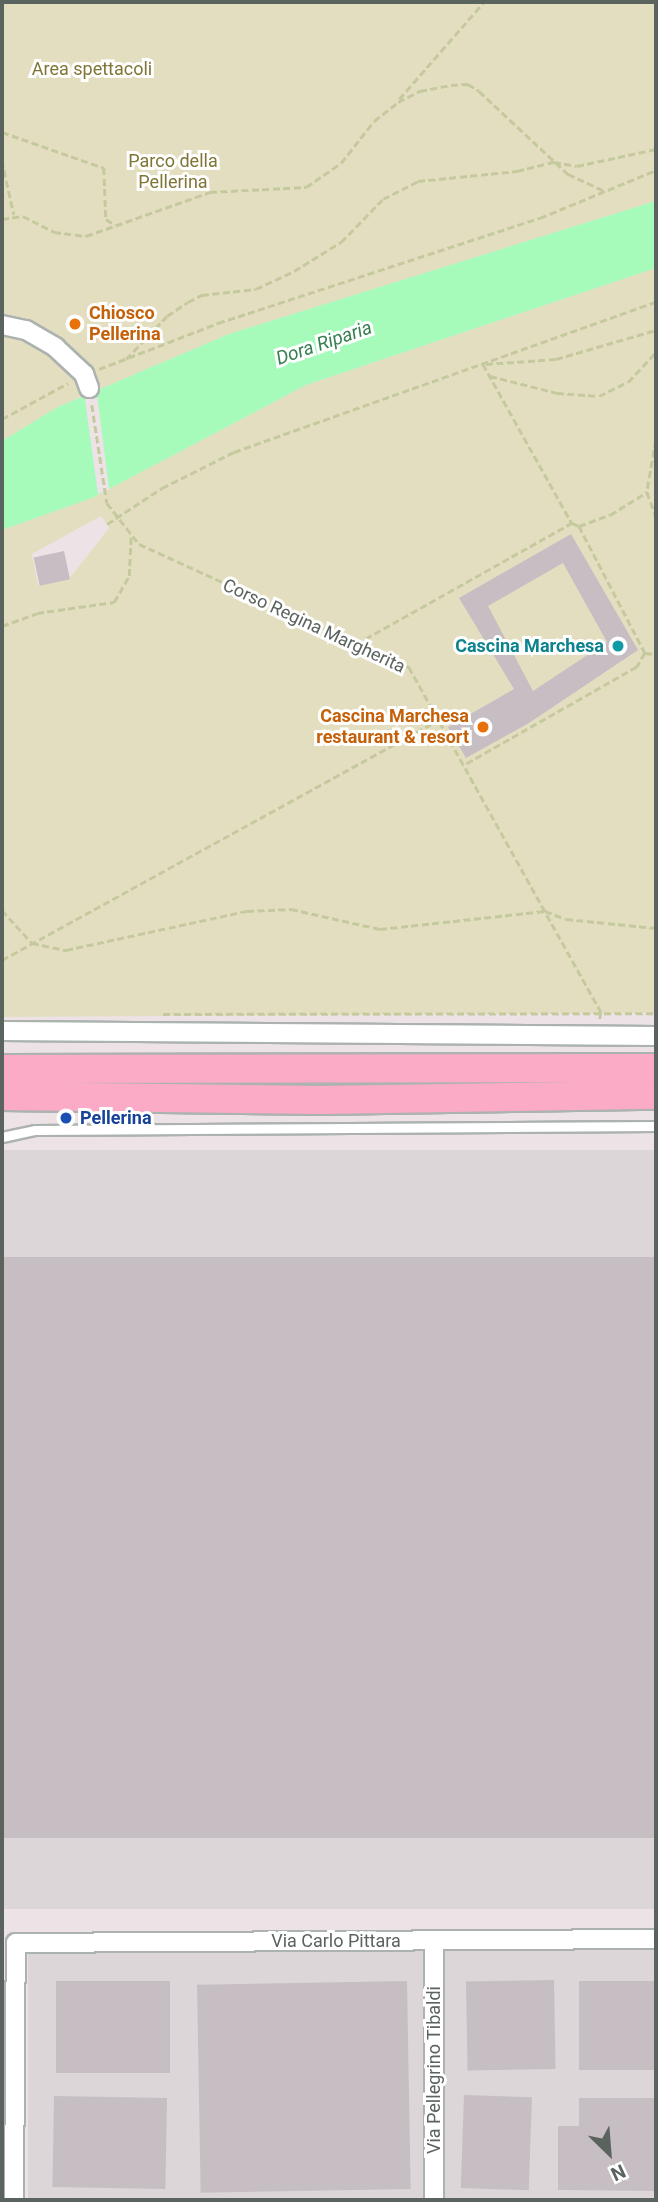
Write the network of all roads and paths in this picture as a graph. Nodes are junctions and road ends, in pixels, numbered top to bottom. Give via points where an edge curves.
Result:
1 (484, 2) edge
2 (394, 104) junction
3 (2, 132) edge
4 (656, 149) edge
5 (2, 160) edge
6 (554, 162) junction
7 (656, 170) edge
8 (604, 191) junction
9 (14, 216) junction
10 (2, 219) edge
11 (115, 225) junction
12 (656, 302) edge
13 (2, 325) edge
14 (656, 330) edge
15 (656, 352) edge
16 (125, 360) junction
17 (483, 363) junction
18 (490, 376) junction
19 (87, 381) junction
20 (2, 419) edge
21 (656, 440) edge
22 (647, 492) junction
23 (656, 517) edge
24 (116, 518) junction
25 (572, 523) junction
26 (107, 524) dead end
27 (579, 526) junction
28 (131, 535) junction
29 (2, 626) edge
30 (356, 644) junction
31 (645, 653) junction
32 (656, 654) edge
33 (437, 722) junction
34 (463, 766) junction
35 (2, 910) edge
36 (545, 911) junction
37 (656, 928) edge
38 (32, 943) junction
39 (2, 960) edge
40 (601, 1012) junction
41 (656, 1013) edge
42 (155, 1014) dead end
43 (2, 1031) edge
44 (656, 1036) edge
45 (599, 1037) junction
46 (656, 1068) edge
47 (2, 1069) edge
48 (656, 1095) edge
49 (2, 1096) edge
50 (656, 1126) edge
51 (2, 1137) edge
52 (656, 1939) edge
53 (434, 1940) junction
54 (14, 2200) edge
55 (434, 2200) edge

1 - 2 path
2 - 6 path via 435,86 468,84
2 - 11 path via 374,121 341,163 306,187 210,192
3 - 11 path via 104,168 106,219
4 - 6 path via 578,166
5 - 9 path
6 - 8 path via 584,184
6 - 16 path via 517,171 418,181 383,199 341,242 294,271 256,289 202,295 188,302 167,316
7 - 8 path
8 - 16 path via 527,222 218,323
9 - 10 path
9 - 11 path via 70,236 86,236
12 - 17 path
13 - 19 street via 26,330 55,347
14 - 17 path via 556,359
15 - 18 path via 628,382 598,396 557,393
16 - 19 path
17 - 18 path
17 - 24 path via 234,452 162,488
18 - 25 path
19 - 20 path
19 - 24 path, Corso Regina Margherita via 107,503
21 - 22 path
22 - 23 path
22 - 27 path via 610,515
24 - 26 path
24 - 28 path, Corso Regina Margherita
25 - 27 path
25 - 30 path
27 - 31 path
28 - 29 path via 129,576 114,602 37,613
28 - 30 path, Corso Regina Margherita via 139,544
30 - 33 path, Corso Regina Margherita via 409,667
31 - 32 path
31 - 34 path via 637,667
33 - 34 path, Corso Regina Margherita
33 - 38 path
34 - 36 path, Corso Regina Margherita
35 - 38 path
36 - 37 path via 566,919
36 - 38 path via 380,929 291,909 247,911 66,950
36 - 40 path, Corso Regina Margherita
38 - 39 path
40 - 41 path
40 - 42 path
40 - 45 path
43 - 45 street
44 - 45 street
46 - 47 main road
48 - 49 main road via 321,1100
50 - 51 lane via 35,1130
52 - 53 street, Via Carlo Pittara
53 - 54 street, Via Carlo Pittara via 16,1943
53 - 55 street, Via Pellegrino Tibaldi

